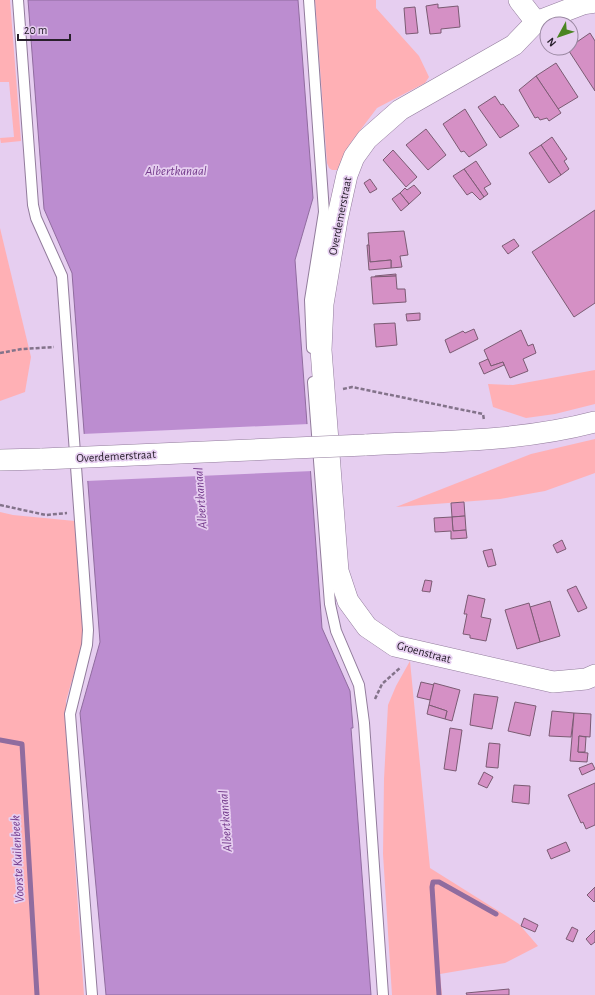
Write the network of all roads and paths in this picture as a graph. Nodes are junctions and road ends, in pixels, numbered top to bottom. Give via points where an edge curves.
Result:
1 (18, 0) edge
2 (309, 0) edge
3 (519, 0) edge
4 (595, 2) edge
5 (536, 22) junction
6 (67, 347) junction
7 (0, 353) edge
8 (352, 387) dead end
9 (483, 414) dead end
10 (595, 422) edge
11 (0, 460) edge
12 (0, 505) edge
13 (79, 512) junction
14 (334, 522) joint
15 (417, 652) junction
16 (595, 675) edge
17 (364, 723) junction
18 (92, 995) edge
19 (383, 995) edge

1 - 6 lane via 33,205 36,218 62,276
2 - 17 lane via 324,212 310,300 315,418 330,604 336,631 360,685
3 - 5 street
4 - 5 street, Overdemerstraat
5 - 14 street, Overdemerstraat via 514,45 400,110 367,139 354,157 342,195 323,304 321,350
6 - 7 path via 22,349
6 - 13 lane
8 - 9 path
10 - 11 street, Overdemerstraat, bridge via 516,437
12 - 13 path via 46,514
13 - 18 lane via 88,630 87,645 70,714
14 - 15 street, Groenstraat via 338,571 348,601 367,627 395,646
15 - 16 street, Groenstraat via 553,682 586,679
15 - 17 path via 382,684
17 - 19 lane

